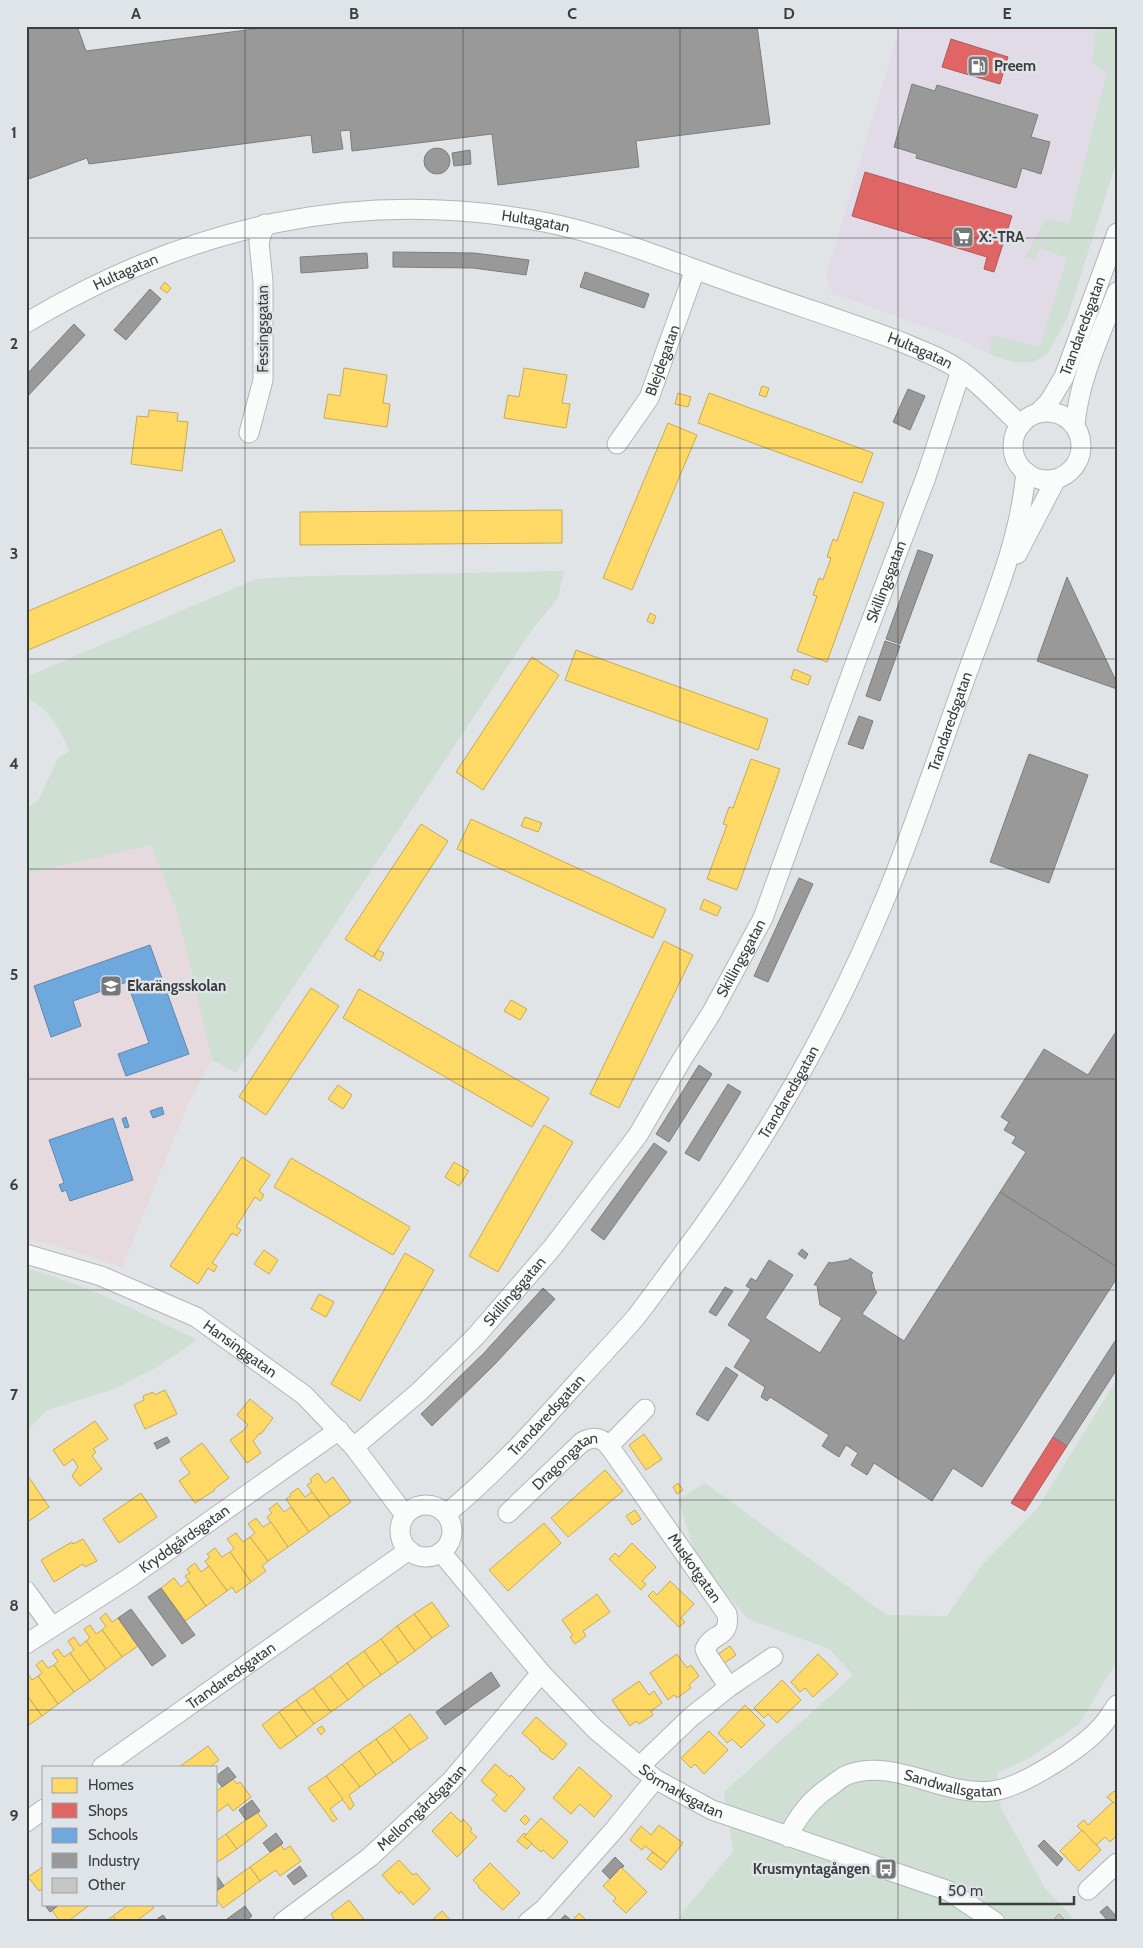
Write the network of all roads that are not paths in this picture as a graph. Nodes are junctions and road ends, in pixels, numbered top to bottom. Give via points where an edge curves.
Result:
1 (265, 224) junction
2 (1117, 233) edge
3 (695, 270) junction
4 (1117, 292) edge
5 (26, 323) edge
6 (961, 371) junction
7 (1038, 413) junction
8 (1021, 425) junction
9 (1075, 426) junction
10 (249, 433) dead end
11 (617, 444) dead end
12 (1026, 472) junction
13 (1056, 479) junction
14 (998, 588) junction
15 (26, 1254) edge
16 (645, 1409) dead end
17 (339, 1430) junction
18 (609, 1446) junction
19 (354, 1447) junction
20 (508, 1513) dead end
21 (446, 1514) junction
22 (405, 1515) junction
23 (409, 1550) junction
24 (441, 1552) junction
25 (26, 1591) edge
26 (52, 1627) junction
27 (26, 1644) edge
28 (773, 1657) dead end
29 (542, 1673) junction
30 (729, 1687) junction
31 (1117, 1705) edge
32 (103, 1766) edge
33 (639, 1767) junction
34 (655, 1779) junction
35 (42, 1810) edge
36 (26, 1822) edge
37 (788, 1837) junction
38 (1117, 1863) edge
39 (1088, 1890) dead end
40 (283, 1922) edge
41 (528, 1922) edge
42 (995, 1922) edge

1 - 3 street, Hultagatan via 328,214 407,209 489,213 600,237
1 - 5 street, Hultagatan via 230,232 147,262 95,284
1 - 10 street, Fessingsgatan via 259,242 263,282 263,380
2 - 7 street, Trandaredsgatan via 1064,377
3 - 6 street, Hultagatan via 882,335 931,354
3 - 11 street, Blejdegatan via 648,398
4 - 9 street, Trandaredsgatan via 1082,383
6 - 8 street, Hultagatan
6 - 19 street, Skillingsgatan via 926,477 763,918 712,1012 638,1135 552,1248 476,1336 419,1392
7 - 8 street, Trandaredsgatan
7 - 9 street via 1061,415
8 - 12 street via 1014,449 1016,459
9 - 13 street, Trandaredsgatan via 1081,442 1079,459 1070,472
12 - 13 street via 1040,479
12 - 14 street, Trandaredsgatan via 1022,510
13 - 14 street, Trandaredsgatan
14 - 21 street, Trandaredsgatan via 885,898 847,983 800,1075 758,1146 637,1316 544,1420
15 - 17 street, Hansinggatan via 101,1276 196,1317 304,1396
16 - 18 street, Dragongatan
17 - 19 street, Hansinggatan
17 - 26 street, Kryddgårdsgatan via 129,1578
18 - 20 street, Dragongatan via 604,1440 588,1438
18 - 30 street, Muskotgatan via 727,1614 726,1630 707,1643 705,1649
19 - 22 street, Hansinggatan
21 - 22 street via 425,1505 411,1509
21 - 24 street via 452,1534
22 - 23 street via 400,1533
23 - 24 street via 425,1557
23 - 32 street, Trandaredsgatan
24 - 29 street, Sörmarksgatan
25 - 26 street
26 - 27 street, Kryddgårdsgatan
28 - 30 street
29 - 33 street, Sörmarksgatan via 596,1730
29 - 40 street, Mellomgårdsgatan via 451,1780 370,1857
30 - 33 street via 691,1717
31 - 37 street, Sandwallsgatan via 1099,1729 1056,1764 994,1791 945,1787 897,1773 872,1770 847,1775 818,1794 796,1820
33 - 34 street, Sörmarksgatan
34 - 37 street, Sörmarksgatan via 712,1810
34 - 41 street via 614,1830
35 - 36 street
37 - 42 street, Sörmarksgatan via 949,1891
38 - 39 street

